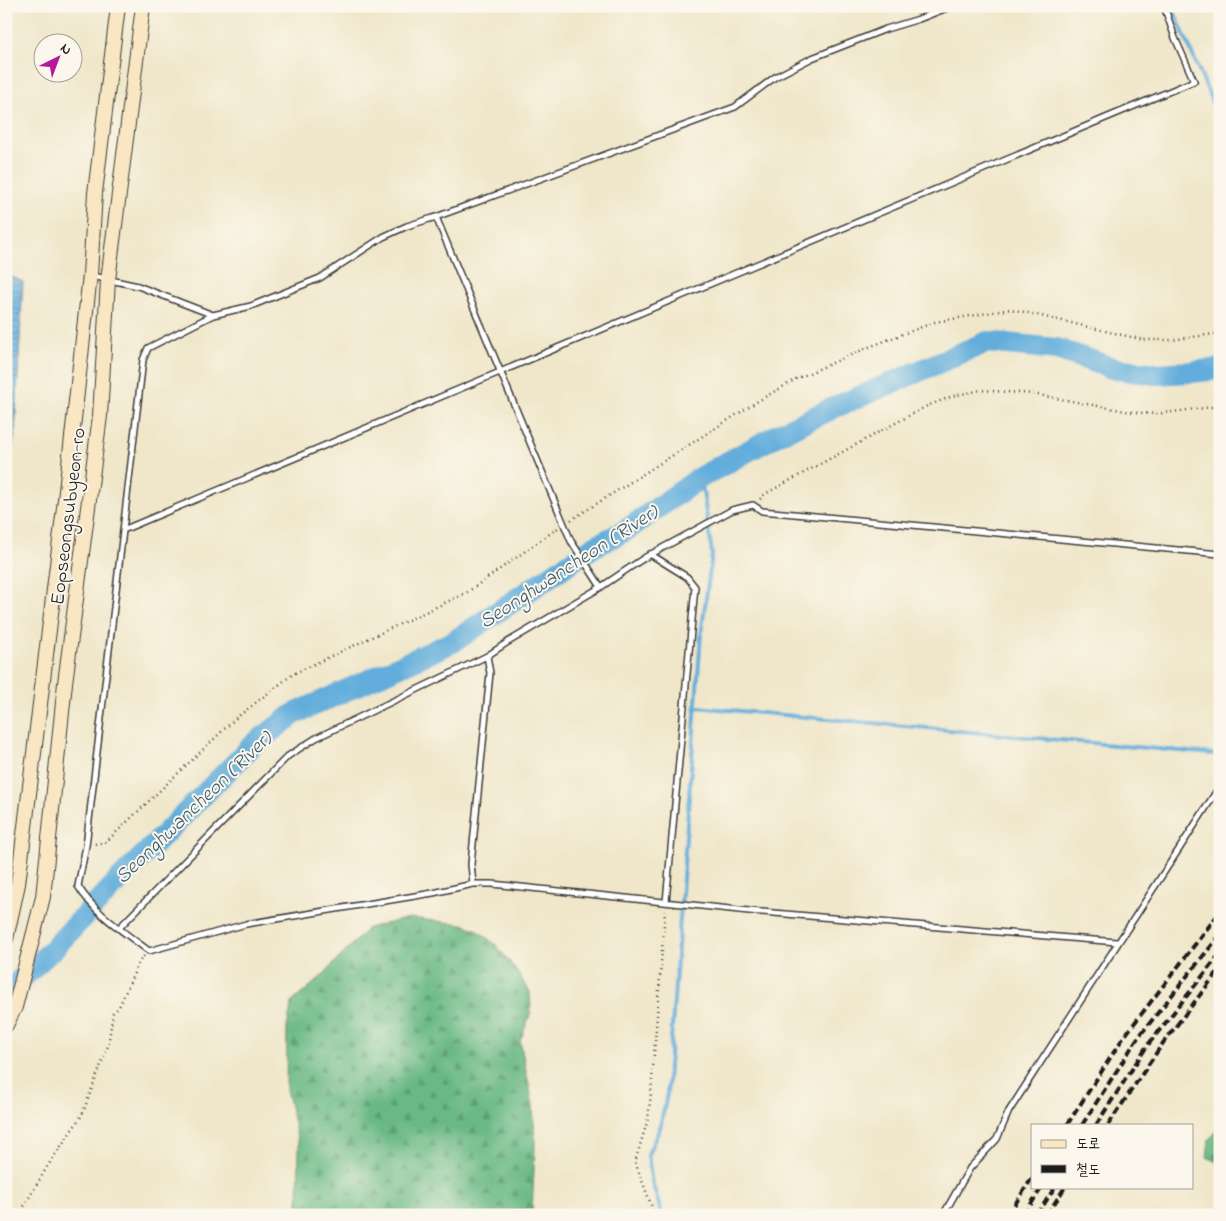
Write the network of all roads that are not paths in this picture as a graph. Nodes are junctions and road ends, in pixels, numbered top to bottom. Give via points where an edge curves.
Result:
1 (118, 6) edge
2 (143, 6) edge
3 (952, 6) edge
4 (1164, 6) edge
5 (436, 217) junction
6 (90, 275) junction
7 (108, 280) junction
8 (213, 315) junction
9 (500, 373) junction
10 (123, 530) junction
11 (650, 554) junction
12 (1220, 554) edge
13 (601, 587) junction
14 (487, 656) junction
15 (1220, 786) edge
16 (473, 884) junction
17 (666, 902) junction
18 (119, 928) junction
19 (6, 938) edge
20 (1117, 942) junction
21 (6, 1025) edge
22 (946, 1210) dead end

1 - 6 main road, Eopseongsubyeon-ro via 95,193
2 - 7 main road, Eopseongsubyeon-ro
3 - 5 lane via 812,58 775,77 735,107
4 - 9 lane via 1194,81
5 - 8 lane via 383,237 320,278 250,306
5 - 9 lane
6 - 7 lane
6 - 19 main road, Eopseongsubyeon-ro via 19,874
7 - 8 lane via 138,286
7 - 21 main road, Eopseongsubyeon-ro via 100,416 65,683 43,897 15,1007
8 - 10 lane via 148,348 143,360
9 - 10 lane
9 - 13 lane via 571,541
10 - 18 lane via 86,846 78,886 85,898
11 - 12 lane via 732,510 753,505 762,510
11 - 13 lane
11 - 17 lane via 687,578 695,587
13 - 14 lane
14 - 16 lane via 490,673 471,864
14 - 18 lane via 325,734 288,756
15 - 20 lane
16 - 17 lane
16 - 18 lane via 246,924 149,950
17 - 20 lane
20 - 22 lane via 1009,1111 997,1139 970,1168

